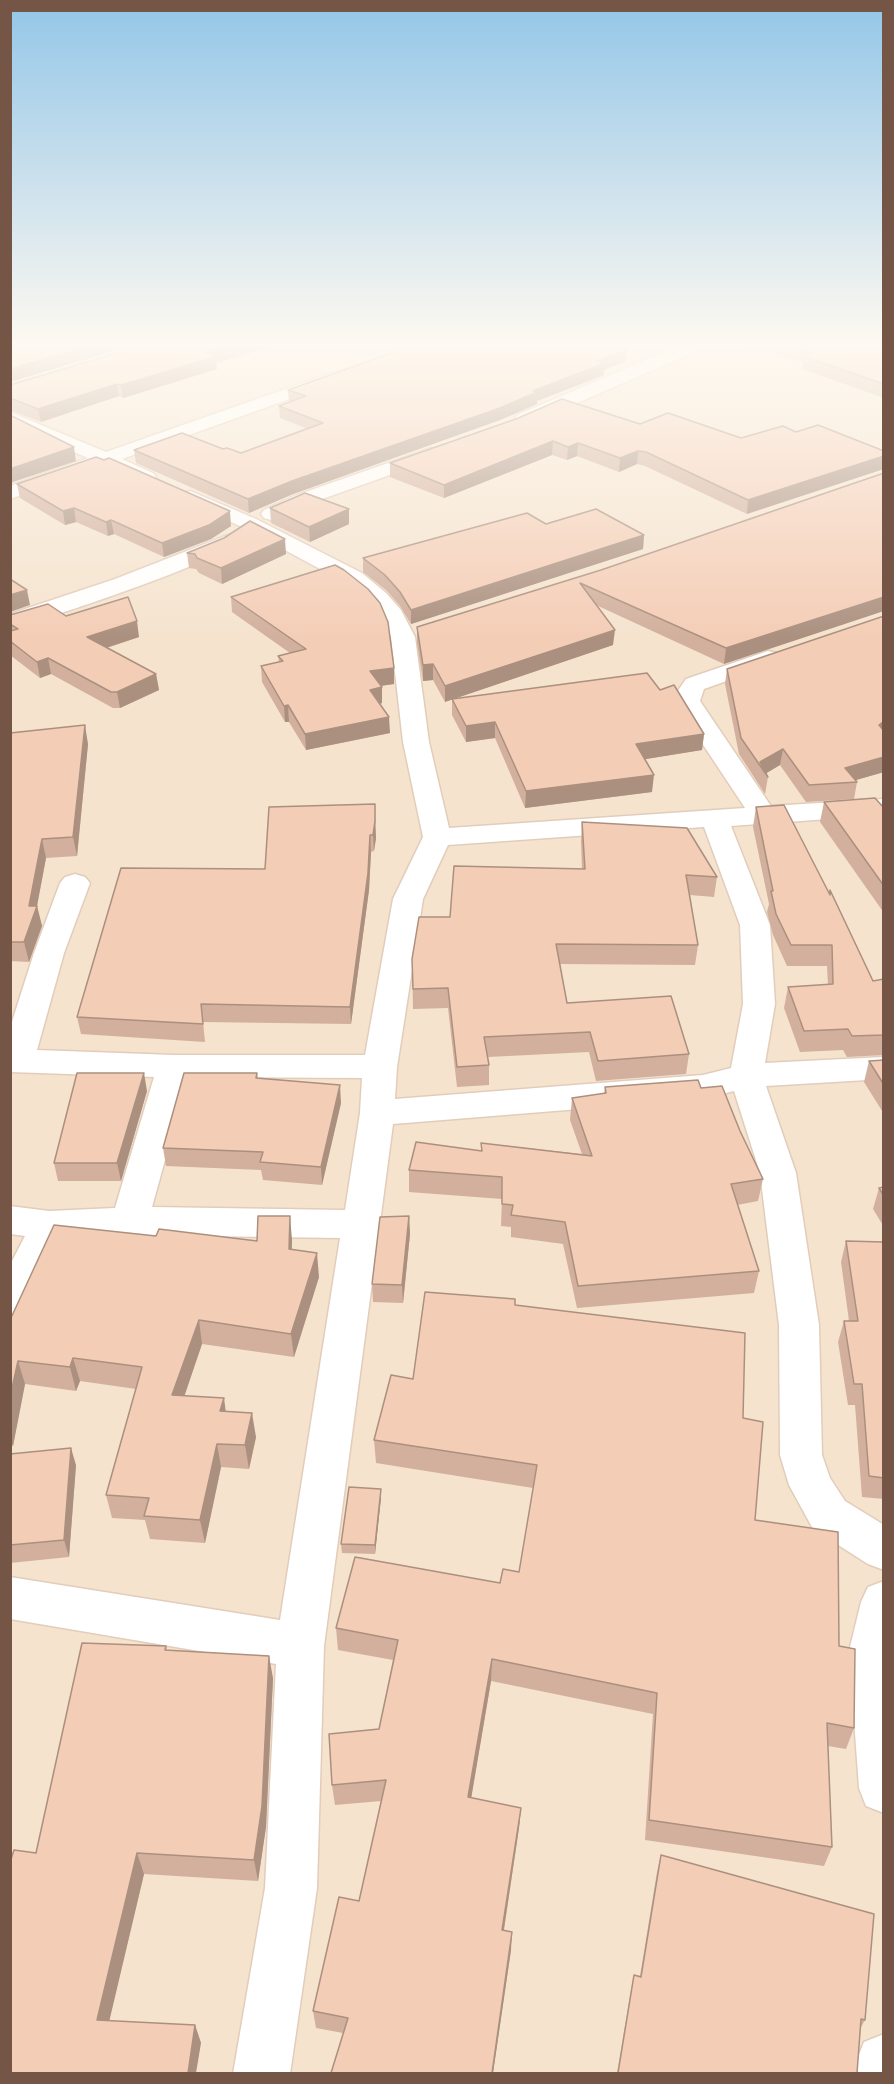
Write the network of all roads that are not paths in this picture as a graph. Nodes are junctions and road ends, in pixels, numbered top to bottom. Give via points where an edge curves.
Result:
1 (70, 443) edge
2 (145, 443) edge
3 (447, 448) edge
4 (103, 458) junction
5 (10, 493) edge
6 (249, 523) junction
7 (10, 622) edge
8 (795, 649) edge
9 (884, 807) edge
10 (763, 815) junction
11 (714, 818) junction
12 (437, 837) junction
13 (75, 883) dead end
14 (14, 1061) edge
15 (174, 1066) junction
16 (380, 1067) junction
17 (884, 1068) edge
18 (746, 1076) junction
19 (377, 1113) junction
20 (10, 1220) edge
21 (130, 1221) junction
22 (360, 1224) junction
23 (49, 1225) junction
24 (10, 1305) edge
25 (884, 1550) edge
26 (10, 1598) edge
27 (884, 1602) edge
28 (300, 1646) junction
29 (884, 1788) edge
30 (884, 2062) edge
31 (261, 2073) edge
32 (883, 2073) edge

1 - 4 street
2 - 4 street
3 - 6 street via 301,500
4 - 5 street
4 - 6 street
6 - 7 street via 217,547
6 - 12 street via 354,578 414,633 416,742
8 - 10 street via 695,684 687,701
9 - 10 street
10 - 11 street
11 - 12 street
11 - 18 street via 755,926 759,1004
12 - 16 street via 408,899
13 - 14 street
14 - 15 street
15 - 16 street
15 - 21 street
16 - 19 street
17 - 18 street
18 - 19 street via 703,1087
18 - 25 street via 778,1173 799,1325 801,1455 811,1485 829,1515
19 - 22 street
20 - 23 street
21 - 22 street
21 - 23 street
22 - 28 street
23 - 24 street
26 - 28 street
27 - 29 street via 873,1650
28 - 31 street via 291,1888
30 - 32 street

